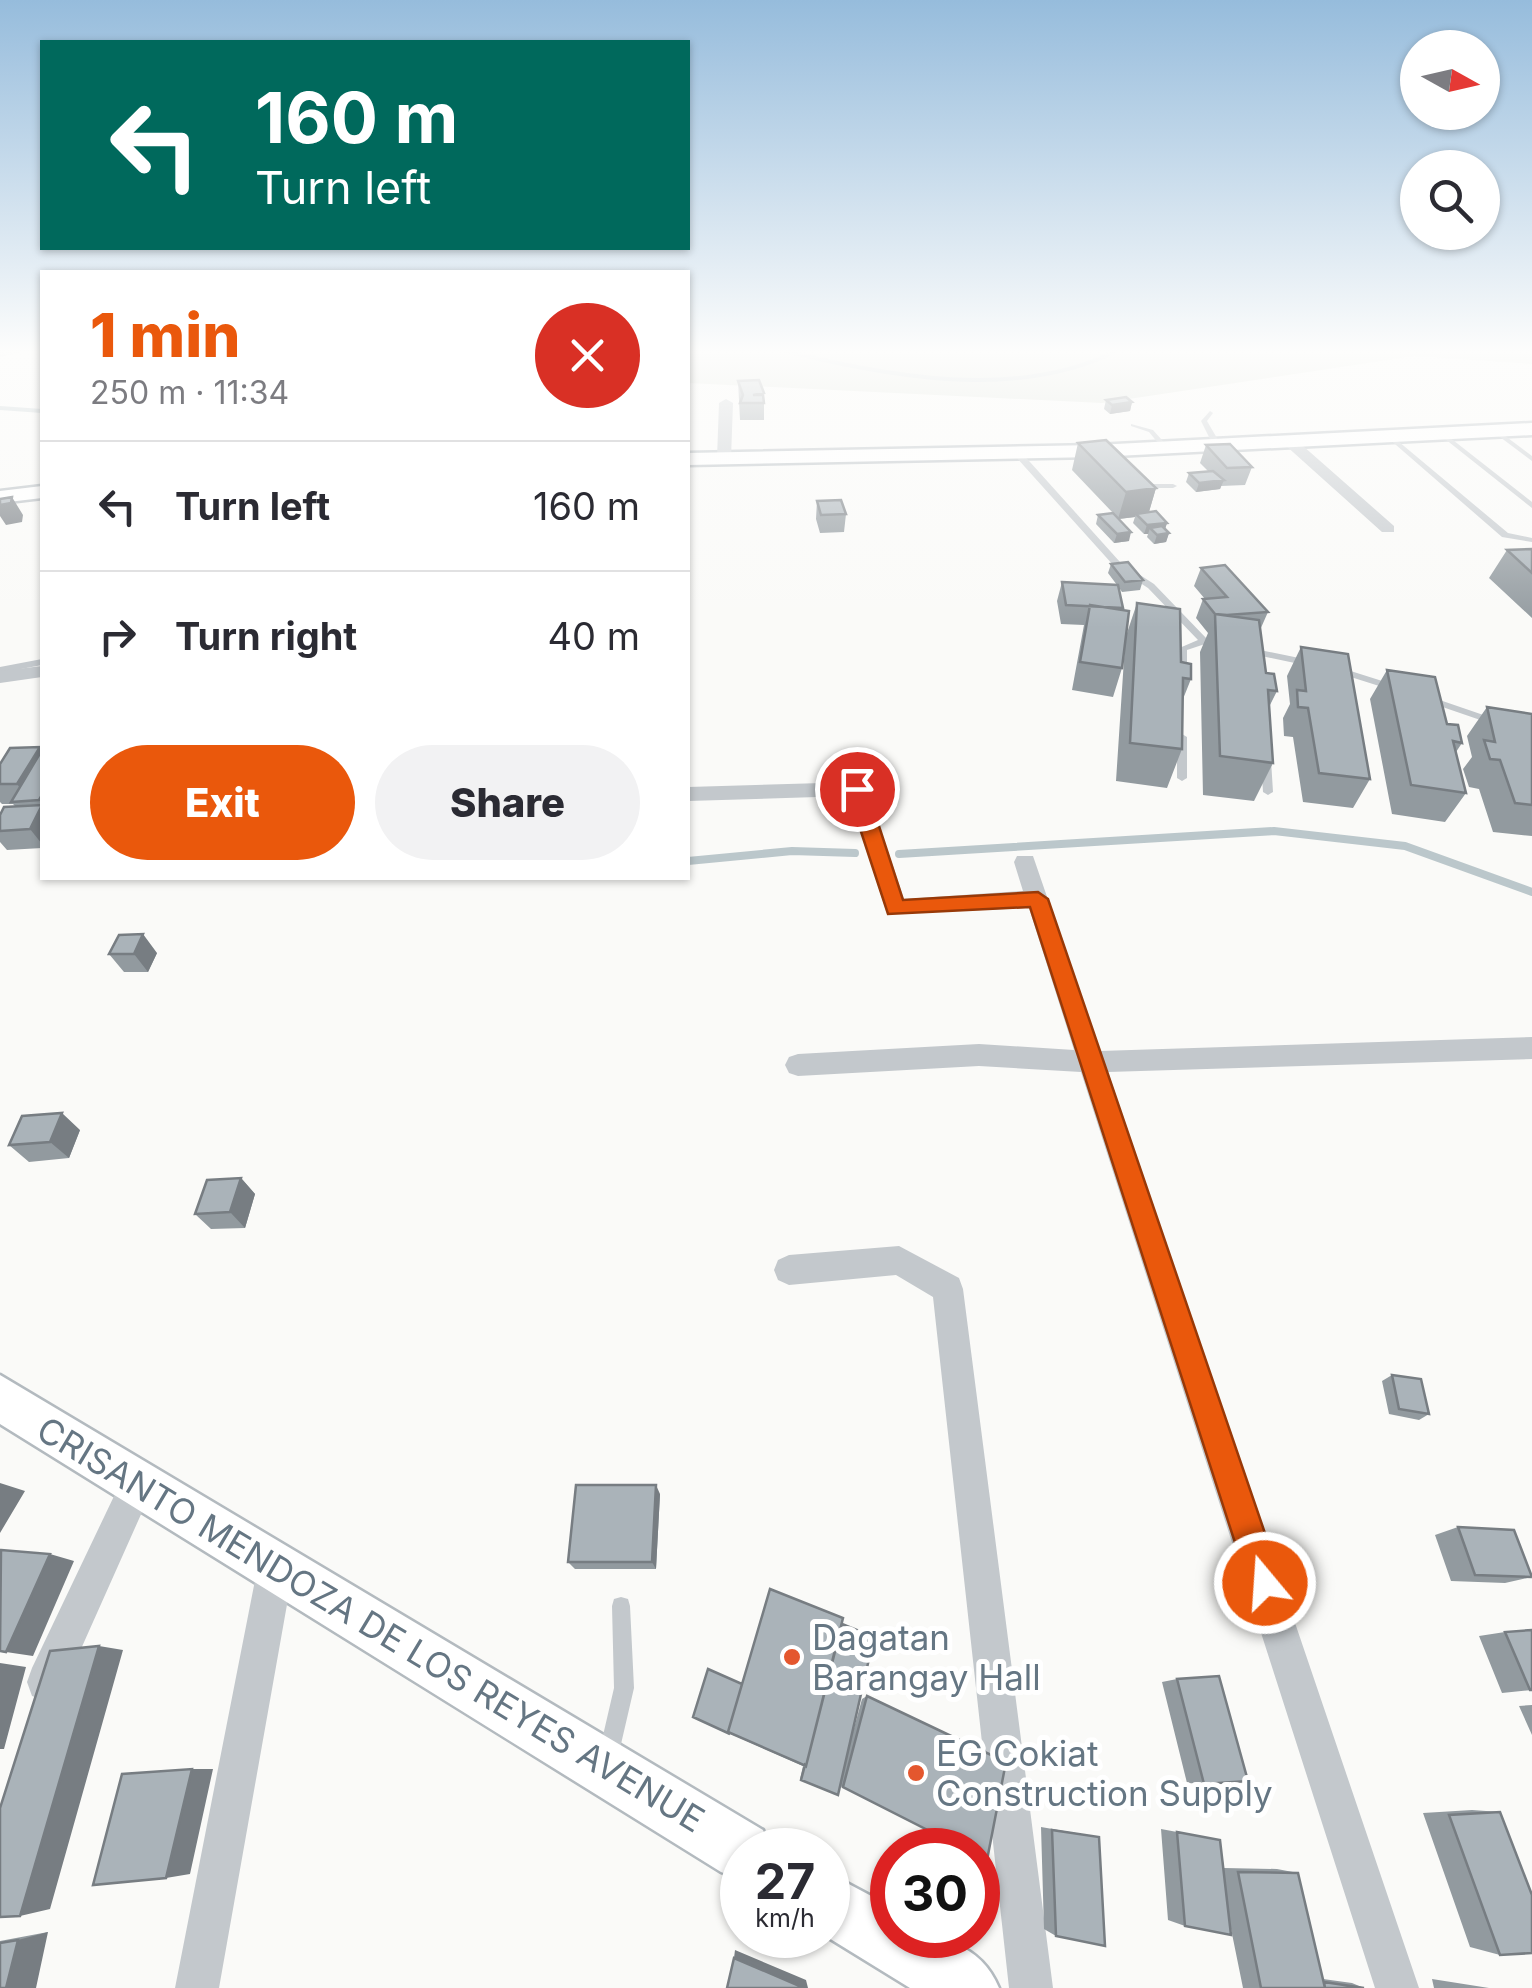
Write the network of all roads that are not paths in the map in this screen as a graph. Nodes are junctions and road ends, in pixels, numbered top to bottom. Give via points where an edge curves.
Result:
1 (725, 443) edge
2 (1161, 443) edge
3 (1257, 443) edge
4 (1291, 443) edge
5 (1398, 443) edge
6 (1453, 443) edge
7 (1511, 443) edge
8 (1217, 445) joint
9 (1166, 448) junction
10 (1018, 454) junction
11 (724, 458) junction
12 (1532, 458) edge
13 (690, 459) edge
14 (1126, 484) edge
15 (1173, 486) dead end
16 (40, 492) edge
17 (0, 496) edge
18 (1532, 506) edge
19 (1388, 528) dead end
20 (1532, 540) edge
21 (1204, 642) junction
22 (1258, 652) junction
23 (40, 663) edge
24 (1316, 664) edge
25 (1335, 668) edge
26 (40, 672) edge
27 (1260, 672) edge
28 (0, 673) edge
29 (1182, 686) edge
30 (1428, 700) junction
31 (1432, 717) edge
32 (1182, 723) edge
33 (1515, 728) edge
34 (1265, 752) edge
35 (1182, 778) edge
36 (1268, 792) edge
37 (690, 794) edge
38 (1025, 862) dead end
39 (1038, 899) junction
40 (1532, 1048) edge
41 (1093, 1062) junction
42 (798, 1065) dead end
43 (789, 1270) dead end
44 (0, 1398) edge
45 (138, 1482) junction
46 (276, 1565) junction
47 (622, 1606) dead end
48 (34, 1718) edge
49 (606, 1767) junction
50 (720, 1837) edge
51 (850, 1916) edge
52 (197, 1988) edge
53 (968, 1988) edge
54 (1030, 1988) edge
55 (1397, 1988) edge

1 - 11 street
2 - 9 lane
3 - 8 street
4 - 19 street
5 - 20 lane via 1505,535
6 - 18 lane
7 - 12 lane
8 - 9 street
9 - 10 street via 1101,458
10 - 11 street
10 - 21 lane via 1117,564 1152,586
11 - 13 street
14 - 15 lane
16 - 17 street
21 - 22 lane
21 - 29 lane via 1182,649
22 - 24 lane
22 - 27 lane
23 - 28 lane
25 - 30 lane
26 - 28 street
30 - 31 lane
30 - 33 lane
32 - 35 lane
34 - 36 lane
37 - 39 street via 857,789 895,908
38 - 39 street
39 - 41 street
40 - 41 street
41 - 42 street via 979,1055
41 - 55 street
43 - 54 street via 899,1260 948,1289
44 - 45 street, CRISANTO MENDOZA DE LOS REYES AVENUE
45 - 46 street, CRISANTO MENDOZA DE LOS REYES AVENUE
45 - 48 street
46 - 49 street, CRISANTO MENDOZA DE LOS REYES AVENUE
46 - 52 street
47 - 49 lane via 624,1688
49 - 50 street, CRISANTO MENDOZA DE LOS REYES AVENUE
51 - 53 street

